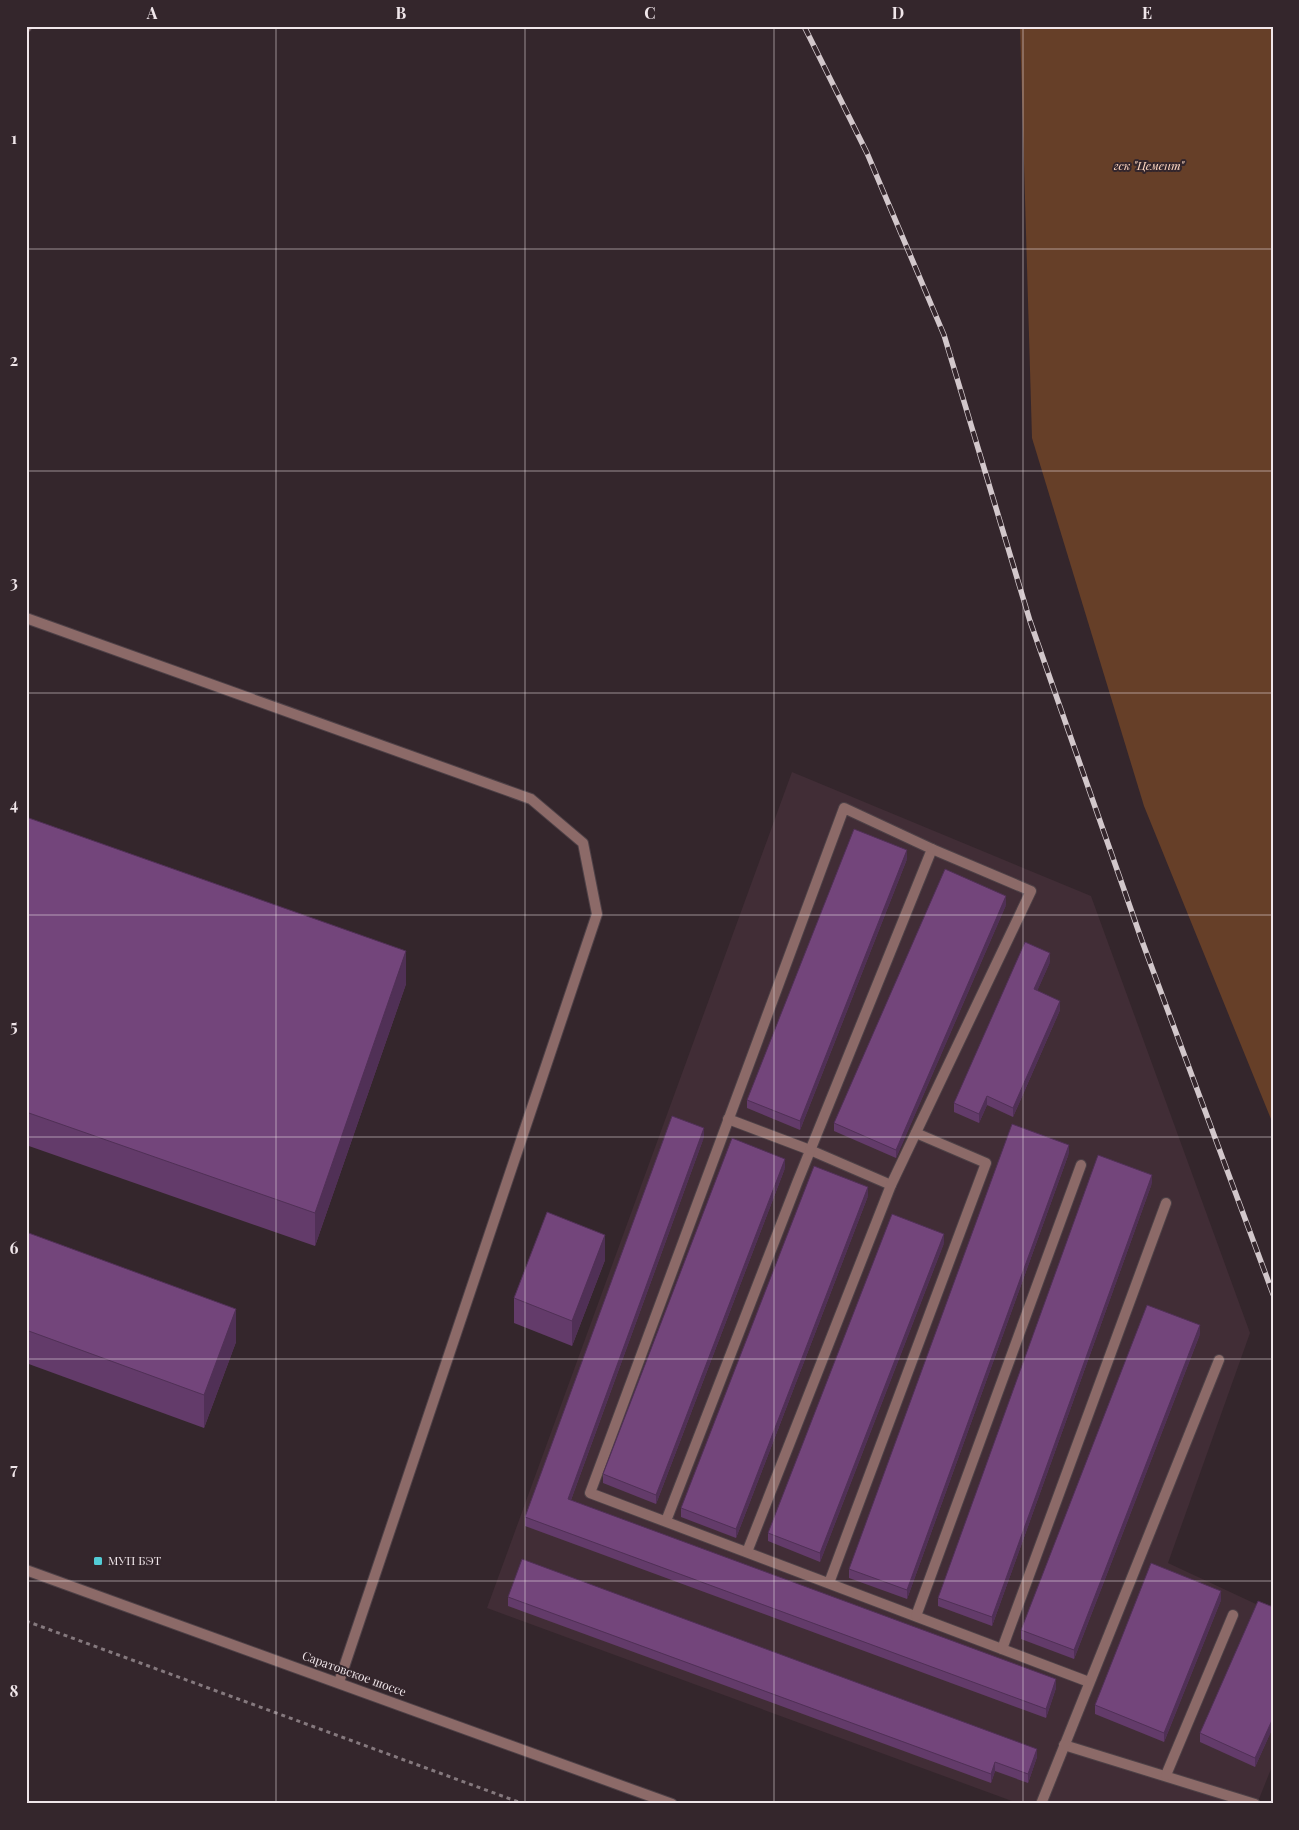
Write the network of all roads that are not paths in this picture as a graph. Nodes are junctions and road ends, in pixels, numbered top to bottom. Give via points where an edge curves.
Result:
1 (26, 618) edge
2 (932, 849) junction
3 (728, 1119) junction
4 (916, 1133) junction
5 (810, 1150) junction
6 (1081, 1165) dead end
7 (891, 1185) junction
8 (1166, 1203) dead end
9 (1218, 1360) dead end
10 (666, 1521) junction
11 (747, 1552) junction
12 (26, 1570) edge
13 (829, 1583) junction
14 (1233, 1615) dead end
15 (916, 1616) junction
16 (1002, 1649) junction
17 (339, 1682) junction
18 (1089, 1682) junction
19 (1064, 1745) junction
20 (1166, 1775) junction
21 (672, 1804) edge
22 (1041, 1804) edge
23 (1255, 1804) edge

1 - 17 street via 531,799 583,843 596,914
2 - 3 street via 844,808
2 - 4 street via 1031,891
2 - 5 street
3 - 5 street
3 - 10 street via 590,1493
4 - 7 street
4 - 13 street via 986,1163
5 - 7 street
5 - 10 street
6 - 15 street
7 - 11 street
8 - 16 street
9 - 18 street
10 - 11 street
11 - 13 street
12 - 17 street, Саратовское шоссе
13 - 15 street
14 - 20 street
15 - 16 street
16 - 18 street
17 - 21 street, Саратовское шоссе
18 - 19 street
19 - 20 street
19 - 22 street
20 - 23 street

